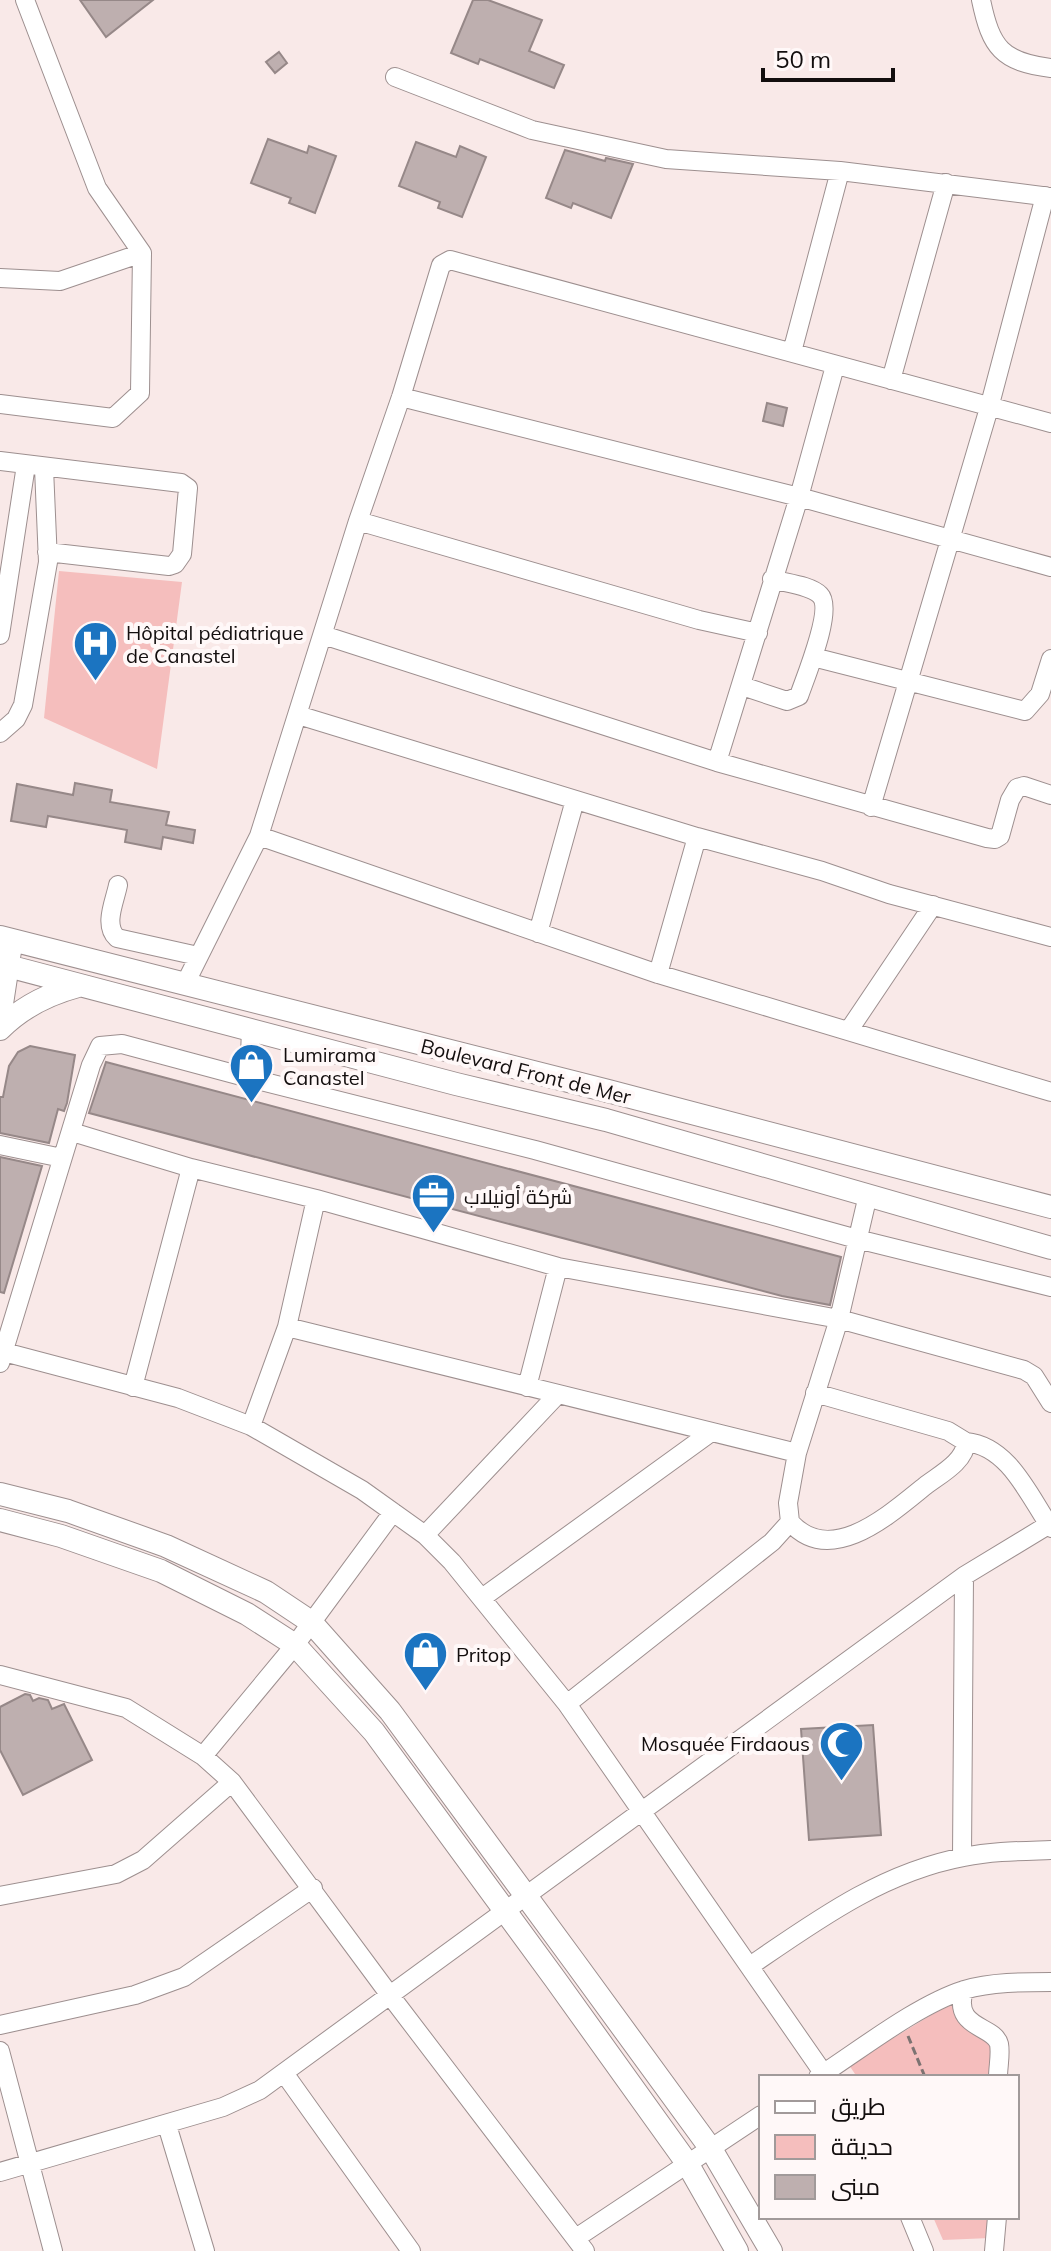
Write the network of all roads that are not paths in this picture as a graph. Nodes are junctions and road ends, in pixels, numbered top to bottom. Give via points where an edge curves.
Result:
1 (25, 0) edge
2 (981, 0) edge
3 (1051, 68) edge
4 (395, 77) dead end
5 (840, 171) junction
6 (946, 183) junction
7 (1048, 197) edge
8 (142, 253) junction
9 (0, 278) edge
10 (792, 352) junction
11 (835, 366) junction
12 (891, 380) junction
13 (401, 397) junction
14 (0, 404) edge
15 (989, 408) junction
16 (1051, 423) edge
17 (0, 461) edge
18 (35, 466) junction
19 (799, 497) junction
20 (21, 500) junction
21 (45, 504) junction
22 (358, 521) junction
23 (949, 537) junction
24 (47, 552) junction
25 (1051, 567) edge
26 (772, 579) junction
27 (758, 633) junction
28 (0, 635) edge
29 (323, 635) junction
30 (813, 657) junction
31 (1051, 659) edge
32 (907, 682) junction
33 (742, 686) junction
34 (298, 715) junction
35 (0, 733) edge
36 (717, 762) junction
37 (1051, 795) edge
38 (575, 800) junction
39 (871, 807) junction
40 (259, 836) junction
41 (697, 837) junction
42 (118, 885) dead end
43 (933, 905) junction
44 (538, 933) junction
45 (1051, 937) edge
46 (5, 938) edge
47 (198, 956) junction
48 (4, 965) edge
49 (658, 974) junction
50 (185, 984) junction
51 (80, 985) junction
52 (0, 1017) edge
53 (0, 1029) edge
54 (251, 1030) junction
55 (849, 1030) junction
56 (249, 1078) junction
57 (1051, 1092) edge
58 (72, 1132) junction
59 (0, 1145) edge
60 (62, 1158) junction
61 (191, 1168) junction
62 (868, 1195) junction
63 (316, 1199) junction
64 (1051, 1207) edge
65 (857, 1239) junction
66 (1051, 1248) edge
67 (558, 1267) junction
68 (1051, 1287) edge
69 (839, 1319) junction
70 (287, 1327) junction
71 (2, 1358) edge
72 (133, 1387) junction
73 (527, 1387) junction
74 (815, 1393) junction
75 (558, 1394) junction
76 (1051, 1403) edge
77 (251, 1426) junction
78 (710, 1433) junction
79 (966, 1442) junction
80 (797, 1453) junction
81 (0, 1494) edge
82 (393, 1512) junction
83 (0, 1520) edge
84 (790, 1522) junction
85 (1050, 1526) edge
86 (425, 1535) junction
87 (964, 1576) junction
88 (482, 1598) junction
89 (311, 1622) junction
90 (295, 1645) junction
91 (0, 1675) edge
92 (567, 1704) junction
93 (203, 1756) junction
94 (232, 1782) junction
95 (642, 1811) junction
96 (1051, 1850) edge
97 (962, 1857) junction
98 (313, 1888) junction
99 (526, 1895) junction
100 (0, 1896) edge
101 (505, 1910) junction
102 (750, 1966) junction
103 (1051, 1982) edge
104 (964, 1990) junction
105 (389, 1994) junction
106 (0, 2025) edge
107 (0, 2051) edge
108 (284, 2073) junction
109 (822, 2075) edge
110 (824, 2075) edge
111 (998, 2075) edge
112 (759, 2116) edge
113 (167, 2125) junction
114 (711, 2149) junction
115 (31, 2163) junction
116 (687, 2163) junction
117 (0, 2172) edge
118 (911, 2219) edge
119 (997, 2219) edge
120 (580, 2245) edge
121 (53, 2251) edge
122 (205, 2251) edge
123 (411, 2251) edge
124 (737, 2251) edge
125 (771, 2251) edge
126 (924, 2251) edge
127 (994, 2251) edge

1 - 8 street via 97,188
2 - 3 street via 997,47 1019,63
4 - 5 street via 532,130 666,159
5 - 6 street
5 - 10 street
6 - 7 street
6 - 12 street
7 - 15 street
8 - 9 street via 60,281
8 - 14 street via 140,393 113,418
10 - 11 street
10 - 13 street via 450,260 438,269
11 - 12 street
11 - 19 street
12 - 15 street
13 - 19 street
13 - 22 street
15 - 16 street
15 - 23 street
17 - 18 street
18 - 20 street
18 - 21 street
18 - 24 street via 181,483 189,492 182,554 175,564
19 - 23 street
19 - 26 street
20 - 21 street
20 - 28 street
21 - 24 street
22 - 27 street
22 - 29 street
23 - 25 street
23 - 32 street
24 - 35 street via 23,705
26 - 27 street
26 - 30 street via 820,595 824,604
27 - 33 street
29 - 34 street
29 - 36 street
30 - 32 street
30 - 33 street via 794,701
31 - 32 street via 1040,694 1025,711
32 - 39 street
33 - 36 street
34 - 38 street
34 - 40 street
36 - 39 street
37 - 39 street via 1017,788 1002,833 995,839
38 - 41 street
38 - 44 street
40 - 44 street
40 - 47 street
41 - 43 street
41 - 49 street
42 - 47 street via 109,925 112,935
43 - 45 street
43 - 55 street
44 - 49 street
46 - 48 main road
46 - 50 main road, Boulevard Front de Mer
47 - 50 street
48 - 51 main road
48 - 52 main road
49 - 55 street
50 - 64 main road, Boulevard Front de Mer
51 - 53 main road via 42,998
51 - 54 main road
54 - 56 street
54 - 62 main road via 606,1120
55 - 57 street
56 - 58 street via 122,1044 100,1046
56 - 65 street
58 - 60 street
58 - 61 street
59 - 60 street
60 - 71 street
61 - 63 street
61 - 72 street
62 - 65 street
62 - 66 main road
63 - 67 street
63 - 70 street
65 - 68 street
65 - 69 street
67 - 69 street
67 - 73 street
69 - 74 street
69 - 76 street via 1024,1370
70 - 73 street
70 - 77 street
71 - 72 street
72 - 77 street
73 - 75 street
74 - 79 street via 948,1431
74 - 80 street
75 - 78 street
75 - 86 street
77 - 82 street
78 - 80 street
78 - 88 street
79 - 84 street via 954,1463 865,1529 818,1540
79 - 85 street via 988,1447 1002,1458
80 - 84 street
81 - 89 main road via 68,1511 166,1546 266,1592
82 - 86 street
82 - 89 street
83 - 90 main road via 161,1571
84 - 92 street via 772,1542
85 - 87 street
86 - 88 street
87 - 95 street
87 - 97 street
88 - 92 street
89 - 90 street
89 - 99 main road via 390,1711
90 - 93 street
90 - 101 main road via 374,1732
91 - 93 street via 126,1708
92 - 95 street
93 - 94 street
94 - 98 street
94 - 100 street via 143,1860 116,1874
95 - 99 street
95 - 102 street
96 - 97 street
97 - 102 street via 872,1887
98 - 105 street
98 - 106 street via 184,1977 135,1995
99 - 101 street
99 - 114 main road
101 - 105 street
101 - 116 main road
102 - 109 street
103 - 104 street
104 - 110 street via 902,2022
104 - 111 street via 965,2013 999,2045
105 - 108 street
105 - 120 street
107 - 115 street
108 - 113 street via 223,2107
108 - 123 street
112 - 114 street
113 - 115 street
113 - 122 street
114 - 116 street
114 - 125 main road
115 - 117 street
115 - 121 street
116 - 120 street
116 - 124 main road
118 - 126 street
119 - 127 street

